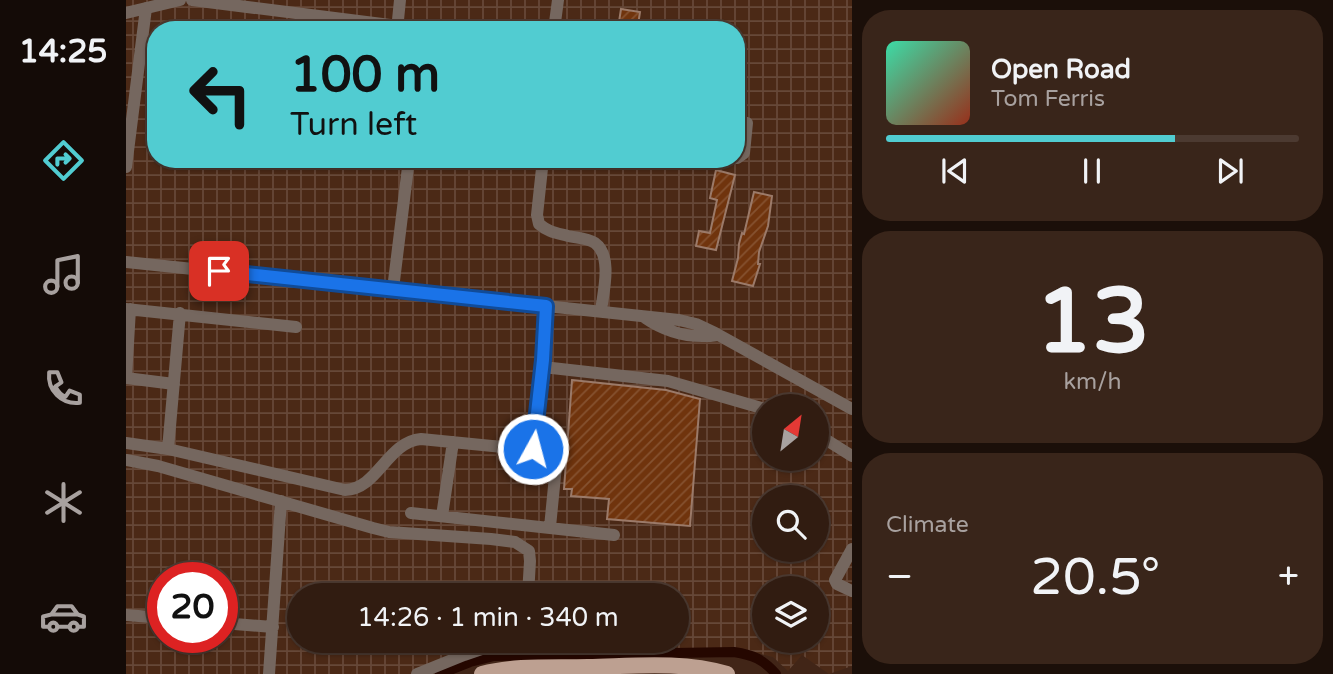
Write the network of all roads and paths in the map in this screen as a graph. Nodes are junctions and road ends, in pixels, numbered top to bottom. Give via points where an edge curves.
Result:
1 (180, 0) edge
2 (192, 0) edge
3 (400, 0) edge
4 (558, 0) edge
5 (146, 8) junction
6 (126, 13) edge
7 (346, 21) edge
8 (398, 21) edge
9 (555, 21) edge
10 (747, 123) dead end
11 (745, 143) edge
12 (126, 167) edge
13 (408, 168) edge
14 (541, 168) edge
15 (126, 262) edge
16 (393, 289) junction
17 (546, 306) junction
18 (128, 309) edge
19 (601, 311) junction
20 (180, 313) junction
21 (296, 327) dead end
22 (543, 367) junction
23 (126, 378) edge
24 (174, 384) junction
25 (752, 405) edge
26 (852, 408) edge
27 (453, 442) junction
28 (830, 442) edge
29 (126, 443) edge
30 (168, 449) junction
31 (533, 449) junction
32 (852, 456) edge
33 (126, 460) edge
34 (281, 500) junction
35 (411, 513) dead end
36 (442, 516) junction
37 (550, 527) junction
38 (614, 535) dead end
39 (852, 549) edge
40 (529, 583) edge
41 (852, 591) edge
42 (126, 615) edge
43 (147, 617) edge
44 (238, 624) edge
45 (273, 627) junction
46 (467, 653) edge
47 (269, 674) edge
48 (417, 674) edge
49 (482, 674) edge
50 (727, 674) edge

1 - 5 lane
2 - 7 lane
3 - 8 lane
4 - 9 lane
5 - 6 lane
5 - 12 lane
10 - 11 lane
13 - 16 lane
14 - 19 lane via 539,223 553,233 597,244 603,255
15 - 16 lane
16 - 17 lane
17 - 19 lane
17 - 22 lane
18 - 20 lane
18 - 23 lane
19 - 26 lane via 687,322
20 - 21 lane
20 - 24 lane
22 - 25 lane via 668,381
22 - 31 lane
23 - 24 lane
24 - 30 lane
27 - 30 lane via 410,440 355,489 281,477
27 - 31 lane
27 - 36 lane
28 - 32 lane
29 - 30 lane
31 - 37 lane via 554,459
33 - 34 lane
34 - 40 lane via 389,532 515,542 528,551
34 - 45 lane
35 - 36 lane
36 - 37 lane
37 - 38 lane
39 - 41 lane via 835,580
42 - 43 lane
44 - 45 lane
45 - 47 lane
46 - 48 lane
49 - 50 main road via 509,668 667,666 703,667

